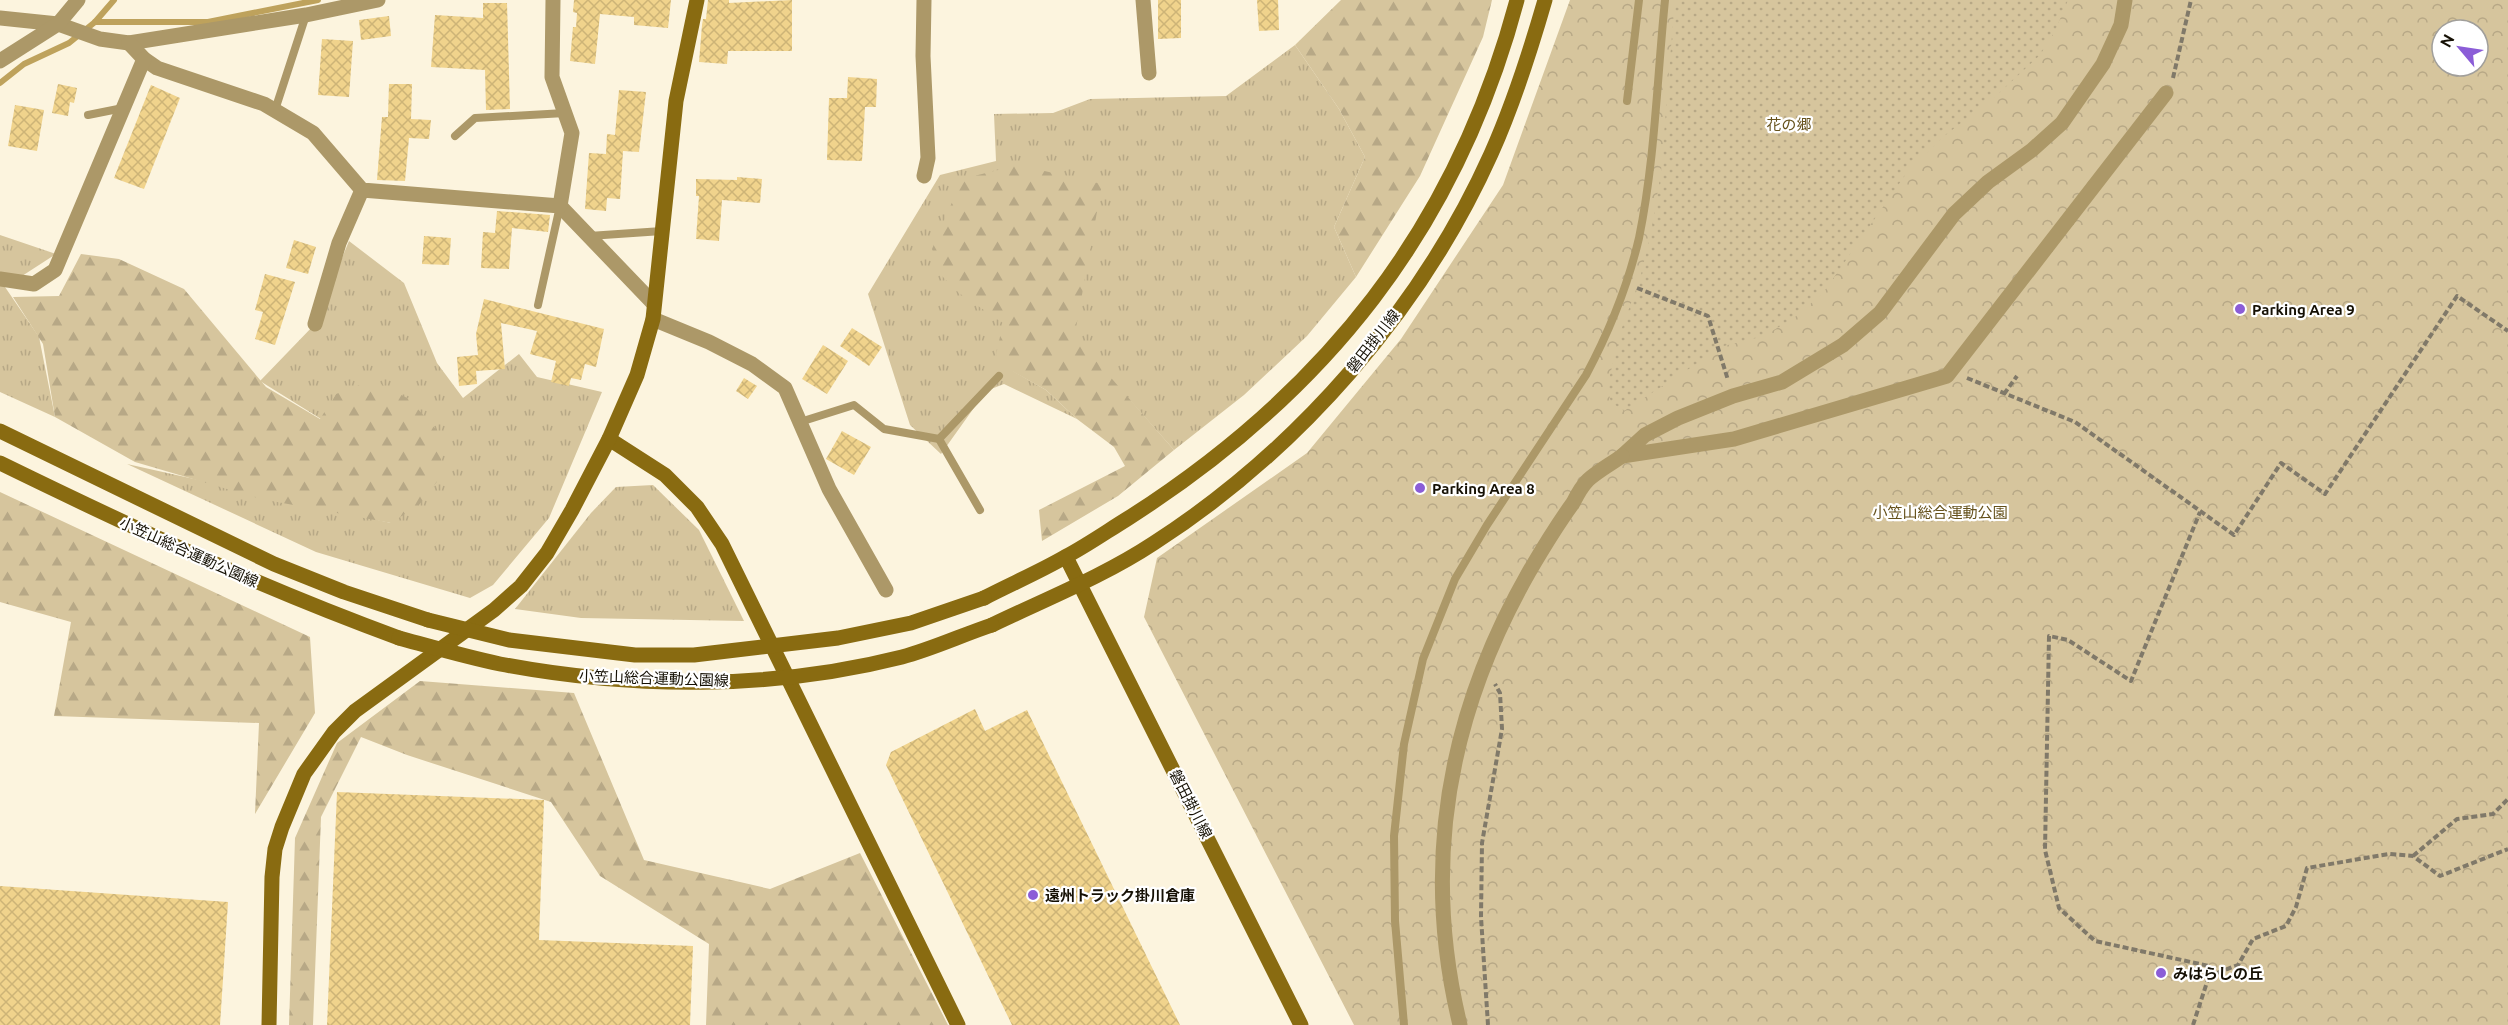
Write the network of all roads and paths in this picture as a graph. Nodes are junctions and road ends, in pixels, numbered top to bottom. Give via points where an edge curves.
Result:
1 (78, 0) edge
2 (378, 0) edge
3 (553, 0) edge
4 (697, 0) edge
5 (924, 0) edge
6 (1143, 0) edge
7 (1517, 0) edge
8 (1545, 0) edge
9 (1639, 0) edge
10 (1665, 0) edge
11 (2126, 0) edge
12 (2191, 0) edge
13 (306, 15) junction
14 (0, 18) edge
15 (63, 25) junction
16 (129, 43) junction
17 (144, 59) junction
18 (0, 61) edge
19 (1149, 73) dead end
20 (2166, 93) joint
21 (1627, 101) dead end
22 (123, 108) junction
23 (275, 110) junction
24 (565, 112) junction
25 (88, 115) dead end
26 (455, 136) dead end
27 (924, 176) dead end
28 (362, 190) junction
29 (560, 206) junction
30 (662, 231) junction
31 (589, 236) junction
32 (0, 279) edge
33 (1626, 284) junction
34 (538, 304) dead end
35 (653, 311) junction
36 (315, 324) dead end
37 (2508, 331) edge
38 (1947, 375) junction
39 (999, 376) dead end
40 (2017, 376) dead end
41 (2004, 394) junction
42 (1733, 396) junction
43 (800, 422) junction
44 (0, 431) edge
45 (609, 439) junction
46 (939, 439) junction
47 (1622, 456) junction
48 (0, 463) edge
49 (980, 510) dead end
50 (2200, 512) junction
51 (1066, 557) junction
52 (1080, 583) junction
53 (886, 590) dead end
54 (1480, 673) junction
55 (2508, 800) edge
56 (2508, 849) edge
57 (2413, 856) junction
58 (2209, 976) junction
59 (269, 1025) edge
60 (958, 1025) edge
61 (1301, 1025) edge
62 (1404, 1025) edge
63 (1460, 1025) edge
64 (1488, 1025) edge
65 (2193, 1025) edge

1 - 15 street
2 - 13 street
3 - 24 street via 552,77
4 - 30 main road via 676,101
5 - 27 street via 928,159
6 - 19 street
7 - 51 main road, 磐田掛川線 via 1491,84 1439,200 1406,255 1368,306 1285,398 1230,446 1174,489
8 - 52 main road, 磐田掛川線 via 1491,154 1430,265 1389,323 1307,420 1261,464 1152,544
9 - 21 lane
10 - 33 lane via 1650,175
11 - 42 street via 2121,25 2103,64 2062,123 1954,214 1880,313 1843,345 1782,382
12 - 20 path via 2171,86
13 - 16 street
13 - 23 lane
14 - 15 street
15 - 16 street via 100,39
15 - 18 street
16 - 17 street
17 - 22 street
17 - 23 street via 157,68
20 - 38 street
22 - 25 lane
22 - 32 street via 55,270 33,284
23 - 28 street via 314,133
24 - 26 lane via 475,118
24 - 29 street via 572,133
28 - 29 street
28 - 36 street via 339,243
29 - 31 street
29 - 34 lane
30 - 31 lane
30 - 35 main road
31 - 35 street
33 - 42 path via 1708,316
33 - 62 lane via 1586,375 1455,579 1423,659 1404,744 1394,836 1395,921
35 - 43 street via 752,364 785,388
35 - 45 main road via 637,375
37 - 50 path via 2457,296 2325,495 2281,463 2234,535
38 - 41 path via 1962,376
38 - 47 street via 1734,439
39 - 46 lane
40 - 41 path
41 - 50 path via 2075,422
42 - 47 street via 1645,435
43 - 46 lane via 854,405 884,429
43 - 53 street via 829,489
44 - 51 main road, 小笠山総合運動公園線, bridge via 274,564 344,592 428,620 509,640 635,655 694,655 838,638 910,623 984,598
45 - 59 main road via 547,553 521,586 355,711 334,732 304,774 275,849
45 - 60 main road via 665,475 696,507 722,544
46 - 49 lane
47 - 54 street via 1587,482 1562,518 1514,598
48 - 52 main road, 小笠山総合運動公園線, bridge via 249,580 321,609 399,638 499,664 560,674 634,680 747,681 834,670 903,656 992,625
50 - 58 path via 2131,681 2068,640 2049,636 2045,850 2059,908 2095,941 2209,966
51 - 52 main road, 磐田掛川線
52 - 61 main road, 磐田掛川線
54 - 63 street via 1458,743 1444,829 1445,944
54 - 64 path via 1493,679 1500,693 1502,729 1482,843 1481,917
55 - 57 path via 2493,814 2457,819
56 - 57 path via 2440,876
57 - 58 path via 2389,854 2307,868 2286,926 2253,939 2238,965
58 - 65 path

